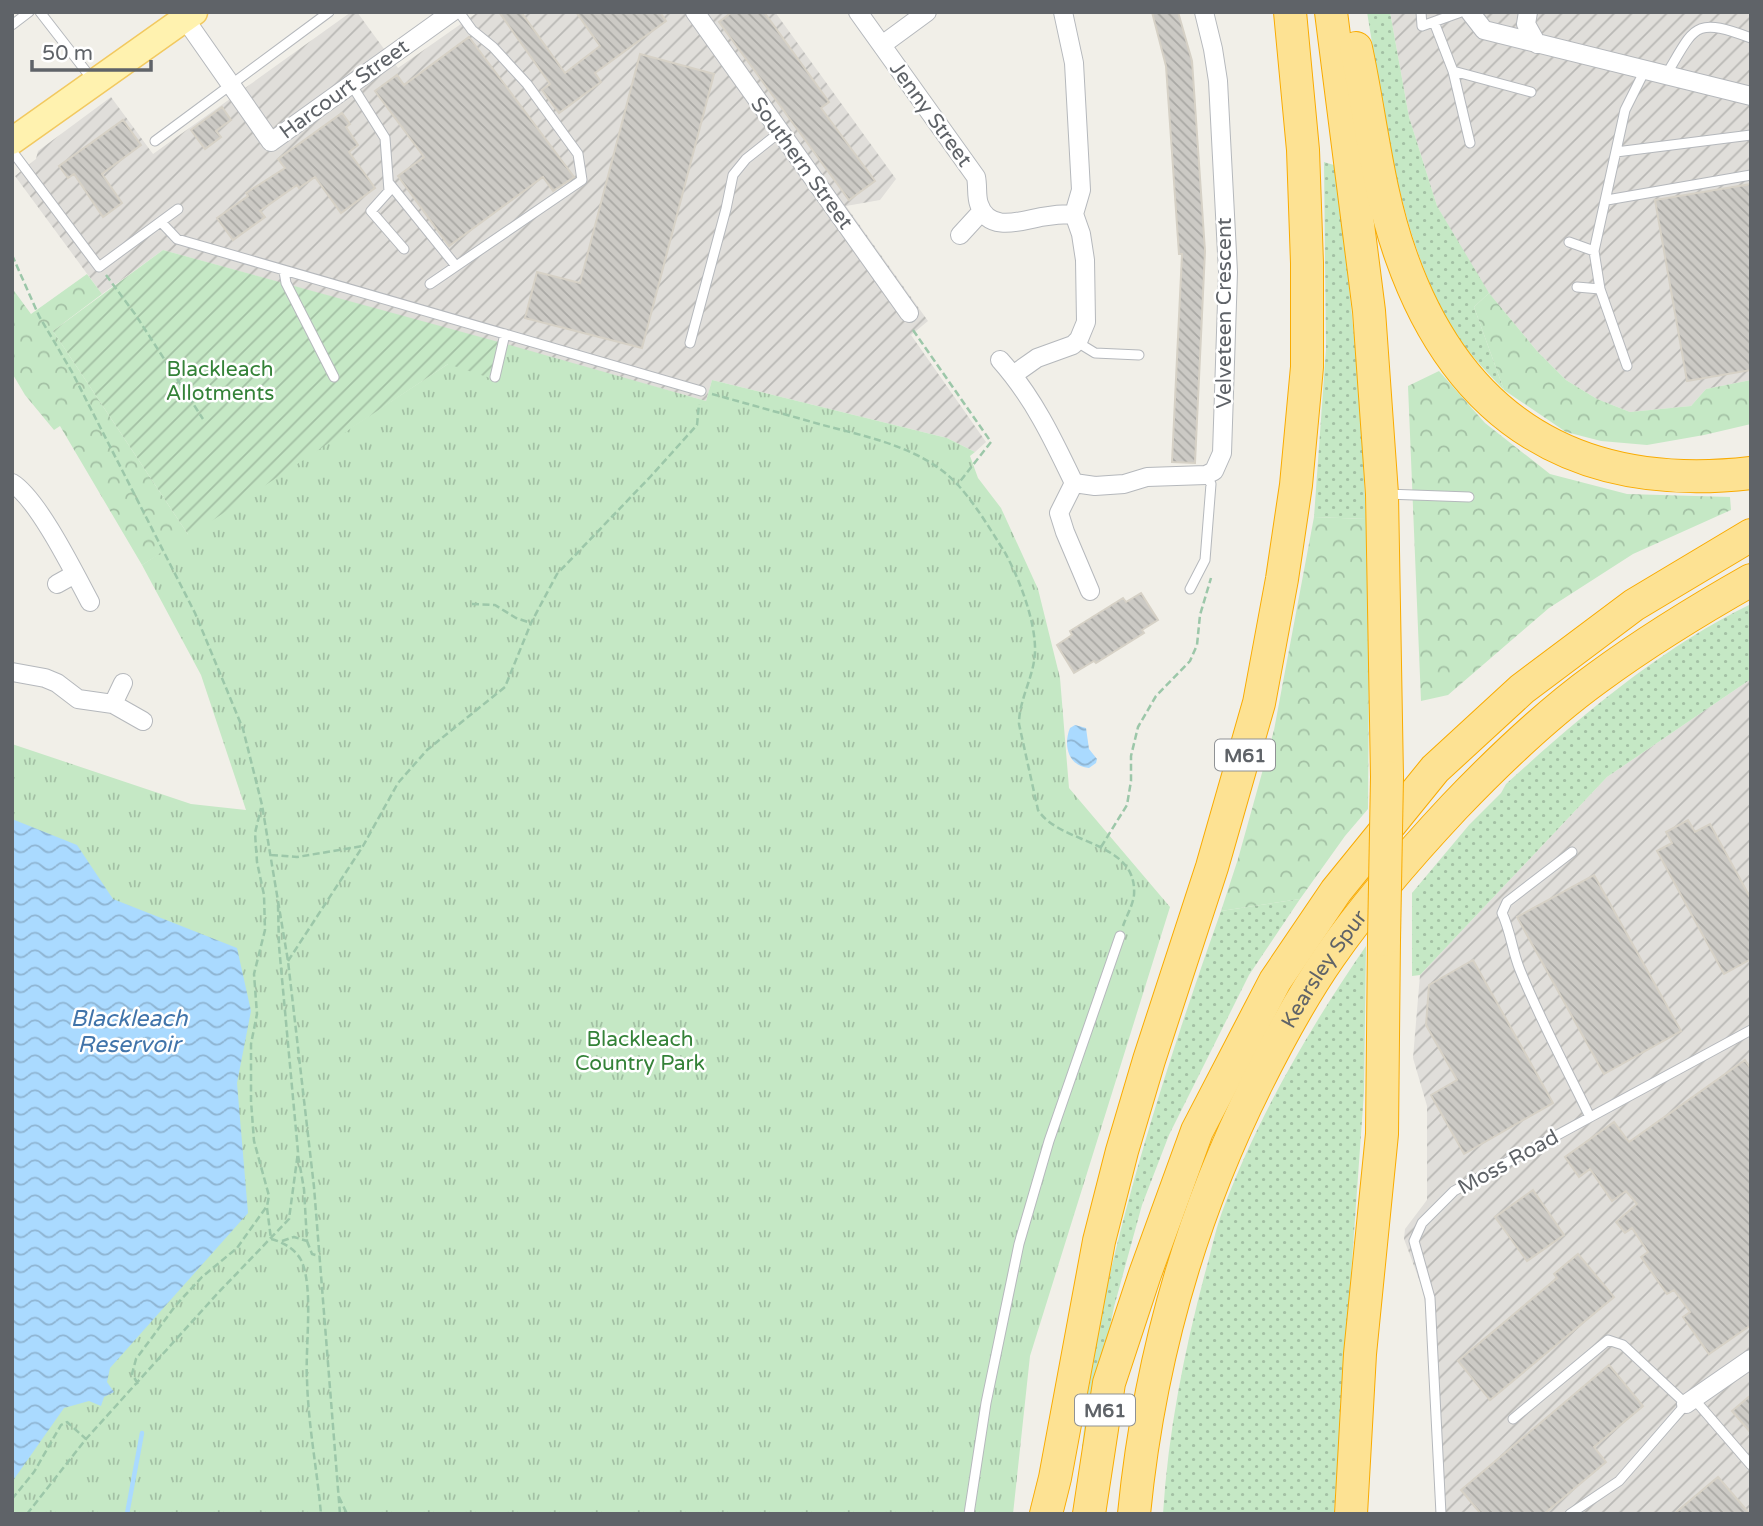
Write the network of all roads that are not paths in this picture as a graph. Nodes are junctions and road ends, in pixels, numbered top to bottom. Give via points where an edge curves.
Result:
1 (29, 12) edge
2 (40, 12) edge
3 (329, 12) edge
4 (452, 12) edge
5 (459, 12) edge
6 (695, 12) edge
7 (859, 12) edge
8 (927, 12) edge
9 (1063, 12) edge
10 (1204, 12) edge
11 (1290, 12) edge
12 (1331, 12) edge
13 (1348, 12) edge
14 (1421, 12) edge
15 (1461, 12) edge
16 (1470, 12) edge
17 (1528, 12) edge
18 (190, 16) edge
19 (1434, 22) junction
20 (12, 25) edge
21 (1751, 38) edge
22 (1537, 44) junction
23 (882, 45) junction
24 (1645, 70) junction
25 (1453, 71) junction
26 (1666, 75) junction
27 (95, 84) junction
28 (351, 84) junction
29 (231, 85) junction
30 (1531, 92) dead end
31 (1751, 96) edge
32 (780, 132) junction
33 (1751, 135) edge
34 (12, 141) edge
35 (155, 141) dead end
36 (1470, 143) dead end
37 (12, 151) edge
38 (1616, 152) junction
39 (1751, 175) edge
40 (389, 183) junction
41 (1607, 200) junction
42 (178, 209) dead end
43 (982, 211) junction
44 (1074, 214) junction
45 (161, 222) junction
46 (960, 235) dead end
47 (1569, 242) dead end
48 (404, 249) dead end
49 (1594, 251) junction
50 (456, 266) junction
51 (284, 271) junction
52 (430, 284) dead end
53 (1577, 287) dead end
54 (1600, 289) junction
55 (909, 313) road end
56 (505, 334) junction
57 (1077, 342) junction
58 (690, 343) dead end
59 (1139, 355) dead end
60 (1000, 360) dead end
61 (1627, 366) dead end
62 (1013, 375) junction
63 (334, 377) dead end
64 (495, 377) dead end
65 (701, 391) road end
66 (1751, 473) edge
67 (1206, 475) junction
68 (12, 482) edge
69 (1073, 483) junction
70 (1382, 494) junction
71 (1469, 497) dead end
72 (1751, 535) edge
73 (75, 574) junction
74 (1751, 580) edge
75 (57, 584) dead end
76 (1190, 589) dead end
77 (1090, 591) dead end
78 (90, 602) dead end
79 (12, 672) edge
80 (123, 683) dead end
81 (113, 704) junction
82 (143, 721) dead end
83 (1572, 852) dead end
84 (1120, 936) road end
85 (1751, 1030) edge
86 (1590, 1117) junction
87 (1135, 1309) junction
88 (1751, 1359) edge
89 (1690, 1401) junction
90 (1513, 1419) dead end
91 (1751, 1465) edge
92 (1055, 1478) junction
93 (970, 1514) edge
94 (1046, 1514) edge
95 (1053, 1514) edge
96 (1089, 1514) edge
97 (1106, 1514) edge
98 (1134, 1514) edge
99 (1351, 1514) edge
100 (1441, 1514) edge
101 (1570, 1514) edge

1 - 20 lane
2 - 27 lane
3 - 29 lane
4 - 28 street, Harcourt Street
5 - 50 lane via 527,84 578,154 582,180
6 - 32 street, Southern Street
7 - 23 street, Jenny Street
8 - 23 street
9 - 44 street via 1074,63 1082,190
10 - 67 street, Velveteen Crescent via 1218,81 1228,272 1222,453 1214,471
11 - 92 highway, M61 via 1303,150 1307,368 1282,579 1259,702 1105,1215
12 - 70 highway via 1369,311
13 - 66 highway via 1379,173 1400,254 1442,344 1472,382 1510,419 1549,445 1586,461 1663,476
14 - 19 lane via 1422,26
15 - 19 lane
16 - 22 street via 1484,30
17 - 22 street via 1526,24
18 - 27 main road
18 - 29 street
19 - 25 lane
21 - 26 lane via 1710,26 1696,30
22 - 24 street
23 - 43 street, Jenny Street via 976,177
24 - 26 street
24 - 38 lane via 1625,110
25 - 30 lane
25 - 36 lane
26 - 31 street
27 - 34 main road
28 - 29 street, Harcourt Street via 271,142
28 - 40 lane via 385,138
29 - 35 lane
32 - 55 street, Southern Street
32 - 58 lane via 733,175
33 - 38 lane
37 - 45 lane via 99,267
38 - 41 lane
39 - 41 lane
40 - 48 lane via 389,191 371,211
40 - 50 lane
41 - 49 lane
42 - 45 lane
43 - 44 street via 1007,224
43 - 46 street
44 - 57 street via 1085,260 1086,322
45 - 51 lane via 177,239
47 - 49 lane
49 - 54 lane
50 - 52 lane
51 - 56 lane
51 - 63 lane
53 - 54 lane
54 - 61 lane
56 - 64 lane
56 - 65 lane
57 - 59 lane via 1095,354
57 - 62 street via 1037,358
60 - 62 street
62 - 69 street via 1047,426
67 - 69 street via 1147,477 1095,486
67 - 76 lane via 1211,484 1205,560
68 - 73 street via 29,499
69 - 77 street via 1059,513
70 - 71 lane
70 - 99 highway, bridge via 1387,778 1382,1134 1360,1354
72 - 87 highway, Kearsley Spur / M61 via 1634,605 1522,689 1436,769 1336,891 1275,981 1197,1131
73 - 75 street
73 - 78 street
74 - 98 highway, Kearsley Spur / M61 via 1596,678 1498,762 1430,833 1324,964 1246,1105 1193,1232 1155,1368
79 - 81 street via 45,678 78,699
80 - 81 street
81 - 82 street
83 - 86 lane via 1507,902 1502,914 1520,972
84 - 93 lane via 1049,1141 1019,1244 986,1403
85 - 86 lane, Moss Road
86 - 100 lane, Moss Road via 1454,1191 1422,1223 1414,1241 1430,1298
87 - 96 highway, M61 via 1109,1383
87 - 97 highway, M61
88 - 89 street
89 - 90 lane via 1623,1345 1608,1340
89 - 91 lane
89 - 101 lane via 1619,1481
92 - 94 highway, M61
92 - 95 highway, M61

